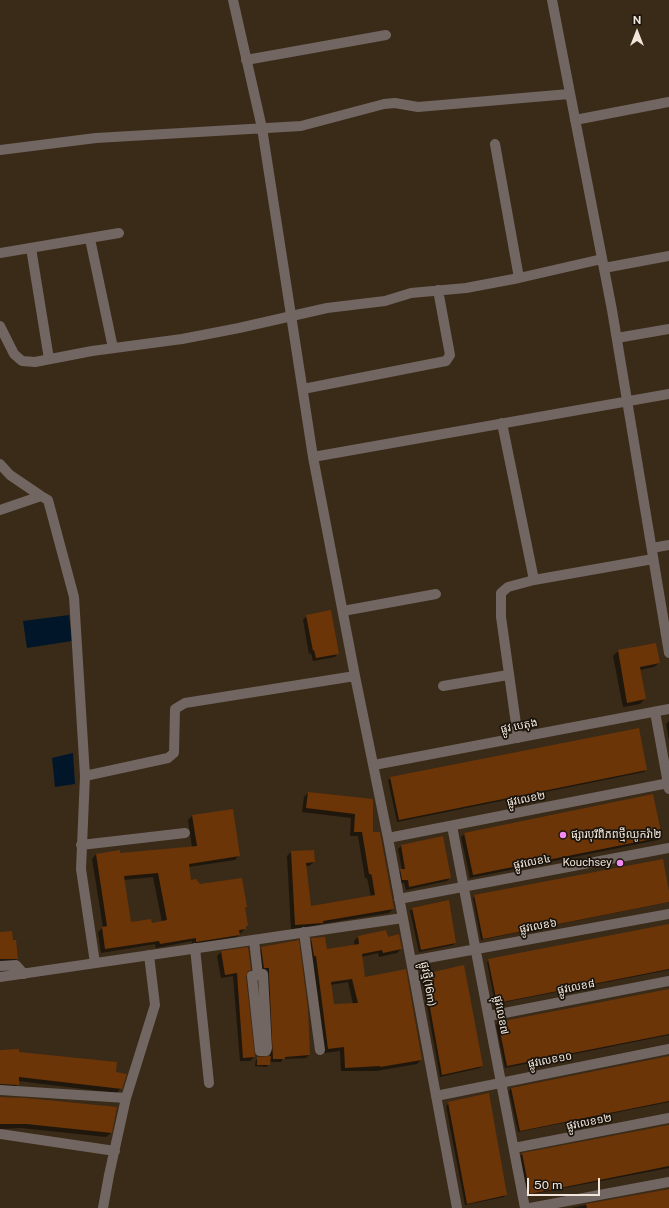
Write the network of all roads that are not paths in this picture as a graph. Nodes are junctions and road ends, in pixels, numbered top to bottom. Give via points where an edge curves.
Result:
1 (233, 0) edge
2 (552, 0) edge
3 (386, 35) dead end
4 (246, 60) junction
5 (569, 94) junction
6 (669, 102) edge
7 (575, 120) junction
8 (262, 128) junction
9 (495, 144) dead end
10 (0, 150) edge
11 (119, 232) dead end
12 (90, 239) junction
13 (31, 248) junction
14 (0, 252) edge
15 (669, 256) edge
16 (603, 263) junction
17 (519, 278) junction
18 (438, 290) junction
19 (292, 317) junction
20 (0, 326) edge
21 (669, 329) edge
22 (617, 338) junction
23 (113, 348) junction
24 (49, 359) junction
25 (303, 389) junction
26 (669, 394) edge
27 (628, 402) junction
28 (502, 423) junction
29 (313, 457) junction
30 (0, 464) edge
31 (41, 496) junction
32 (0, 510) edge
33 (669, 544) edge
34 (652, 548) junction
35 (654, 559) junction
36 (534, 580) junction
37 (436, 594) dead end
38 (343, 611) junction
39 (666, 616) edge
40 (669, 653) edge
41 (508, 675) junction
42 (355, 676) junction
43 (443, 686) dead end
44 (669, 709) edge
45 (655, 712) junction
46 (518, 738) junction
47 (374, 765) junction
48 (84, 776) junction
49 (669, 785) edge
50 (452, 826) junction
51 (185, 833) dead end
52 (388, 838) junction
53 (81, 845) junction
54 (669, 848) edge
55 (464, 887) junction
56 (399, 899) junction
57 (669, 914) edge
58 (403, 918) junction
59 (304, 932) junction
60 (254, 940) junction
61 (196, 948) junction
62 (476, 949) junction
63 (149, 955) junction
64 (411, 961) junction
65 (95, 963) junction
66 (0, 966) edge
67 (24, 974) junction
68 (258, 975) junction
69 (0, 977) edge
70 (669, 981) edge
71 (488, 1016) junction
72 (669, 1049) edge
73 (320, 1050) dead end
74 (501, 1082) junction
75 (210, 1083) dead end
76 (0, 1090) edge
77 (436, 1096) junction
78 (126, 1098) junction
79 (669, 1118) edge
80 (0, 1134) edge
81 (514, 1148) junction
82 (115, 1151) junction
83 (669, 1182) edge
84 (103, 1208) edge
85 (457, 1208) edge
86 (525, 1208) edge
87 (530, 1208) edge

1 - 4 street, ផ្លូវថ្មី(16m)
2 - 5 street
3 - 4 street
4 - 8 street, ផ្លូវថ្មី(16m)
5 - 7 street
5 - 8 street via 418,107 384,104 308,125
6 - 7 street
7 - 16 street
8 - 10 street via 96,138
8 - 19 street, ផ្លូវថ្មី(16m)
9 - 17 street
11 - 12 street
12 - 13 street
12 - 23 street
13 - 14 street
13 - 24 street
15 - 16 street
16 - 17 street
16 - 22 street
17 - 18 street via 466,288
18 - 19 street via 327,308
18 - 25 street via 450,354 446,362
19 - 23 street via 182,339
19 - 25 street, ផ្លូវថ្មី(16m)
20 - 24 street via 14,354 22,361
21 - 22 street
22 - 27 street
23 - 24 street
25 - 29 street, ផ្លូវថ្មី(16m)
26 - 27 street
27 - 28 street
27 - 34 street
28 - 29 street
28 - 36 street
29 - 38 street, ផ្លូវថ្មី(16m)
30 - 31 street via 10,475
31 - 32 street
31 - 48 street via 48,500 74,597
33 - 34 street
34 - 35 street
35 - 36 street
35 - 39 street
36 - 41 street via 508,587 501,593 501,617
37 - 38 street
38 - 42 street, ផ្លូវថ្មី(16m)
39 - 40 street
41 - 43 street
41 - 46 street
42 - 47 street, ផ្លូវថ្មី(16m)
42 - 48 street via 186,703 175,709 174,753 168,758
44 - 45 street, ផ្លូវ បេតុង
45 - 46 street, ផ្លូវ បេតុង
45 - 49 street
46 - 47 street, ផ្លូវ បេតុង
47 - 52 street, ផ្លូវថ្មី(16m)
48 - 53 street
49 - 50 street, ផ្លូវលេខ២
50 - 52 street, ផ្លូវលេខ២
50 - 55 street, ផ្លុវលេខ៧
51 - 53 street
52 - 56 street, ផ្លូវថ្មី(16m)
53 - 65 street via 81,869
54 - 55 street, ផ្លូវលេខ៤
55 - 56 street, ផ្លូវលេខ៤
55 - 62 street, ផ្លុវលេខ៧
56 - 58 street, ផ្លូវថ្មី(16m)
57 - 62 street, ផ្លូវលេខ៦
58 - 59 street
58 - 64 street, ផ្លូវថ្មី(16m)
59 - 60 street
59 - 73 street
60 - 61 street
60 - 68 street
61 - 63 street
61 - 75 street
62 - 64 street, ផ្លូវលេខ៦
62 - 71 street, ផ្លុវលេខ៧
63 - 65 street
63 - 78 street via 155,1005
64 - 77 street, ផ្លូវថ្មី(16m)
65 - 67 street
66 - 67 street via 16,965
67 - 69 street
68 - 68 street via 264,975 267,1048 263,1051 259,1051 252,976
70 - 71 street, ផ្លូវលេខ៨
71 - 74 street, ផ្លុវលេខ៧
72 - 74 street, ផ្លូវលេខ១០
74 - 77 street, ផ្លូវលេខ១០
74 - 81 street, ផ្លុវលេខ៧
76 - 78 street
77 - 85 street, ផ្លូវថ្មី(16m)
78 - 82 street
79 - 81 street, ផ្លូវលេខ១២
80 - 82 street
81 - 86 street, ផ្លុវលេខ៧
82 - 84 street
83 - 87 street

